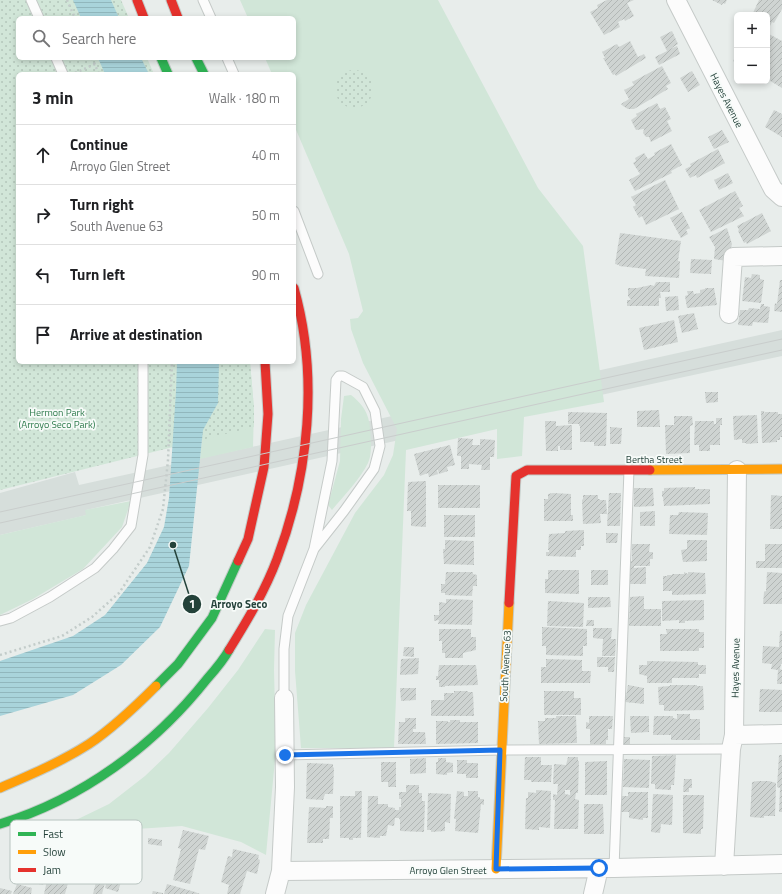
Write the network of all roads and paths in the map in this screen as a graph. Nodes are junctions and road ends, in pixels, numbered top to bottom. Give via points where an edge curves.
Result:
1 (31, 0) edge
2 (67, 0) edge
3 (137, 0) edge
4 (171, 0) edge
5 (203, 0) edge
6 (676, 0) edge
7 (37, 16) edge
8 (74, 16) edge
9 (143, 16) edge
10 (177, 16) edge
11 (210, 16) edge
12 (57, 60) edge
13 (93, 60) edge
14 (162, 60) edge
15 (197, 60) edge
16 (228, 60) edge
17 (95, 64) junction
18 (62, 72) edge
19 (77, 72) edge
20 (98, 72) edge
21 (167, 72) edge
22 (203, 72) edge
23 (233, 72) edge
24 (782, 197) edge
25 (296, 216) edge
26 (782, 256) edge
27 (318, 274) dead end
28 (296, 296) edge
29 (729, 314) dead end
30 (144, 364) edge
31 (265, 364) edge
32 (782, 469) edge
33 (527, 470) joint
34 (629, 470) junction
35 (737, 470) junction
36 (314, 549) junction
37 (0, 620) edge
38 (284, 698) joint
39 (782, 734) edge
40 (733, 742) junction
41 (500, 750) junction
42 (619, 750) junction
43 (285, 755) junction
44 (0, 788) edge
45 (15, 820) edge
46 (10, 821) edge
47 (0, 824) edge
48 (782, 864) edge
49 (724, 866) junction
50 (607, 868) junction
51 (496, 869) junction
52 (281, 871) junction
53 (275, 894) edge
54 (593, 894) edge

1 - 7 lane
2 - 8 path
3 - 9 main road
4 - 10 main road
5 - 11 lane
6 - 24 street, Hayes Avenue via 773,190
12 - 18 lane
13 - 17 path
14 - 21 main road
15 - 22 main road
16 - 23 lane
17 - 19 path
17 - 20 path
25 - 27 lane
26 - 29 street via 733,256
28 - 45 main road via 304,330 308,378 308,423 304,464 285,538 272,575 252,615 228,654 201,688 168,724 132,756 90,784 48,807
30 - 37 lane via 143,455 131,526 95,568 50,597 11,618
31 - 44 main road via 268,414 264,467 248,539 212,618 178,664 133,709 89,744 44,769
32 - 35 main road, Bertha Street
33 - 34 main road, Bertha Street
33 - 41 main road, South Avenue 63 via 516,476
34 - 35 main road, Bertha Street
34 - 42 lane
35 - 40 street, Hayes Avenue
36 - 36 lane via 374,469 380,446 376,411 363,387 343,376 336,380 332,461
36 - 38 lane via 288,616 284,649
38 - 43 street
39 - 40 street
40 - 42 lane
40 - 49 street, Hayes Avenue
41 - 42 lane
41 - 43 lane
41 - 51 main road, South Avenue 63
42 - 50 lane
43 - 52 street
46 - 47 main road
48 - 49 street, Arroyo Glen Street
49 - 50 street, Arroyo Glen Street
50 - 51 street, Arroyo Glen Street
50 - 54 street
51 - 52 street, Arroyo Glen Street
52 - 53 street

